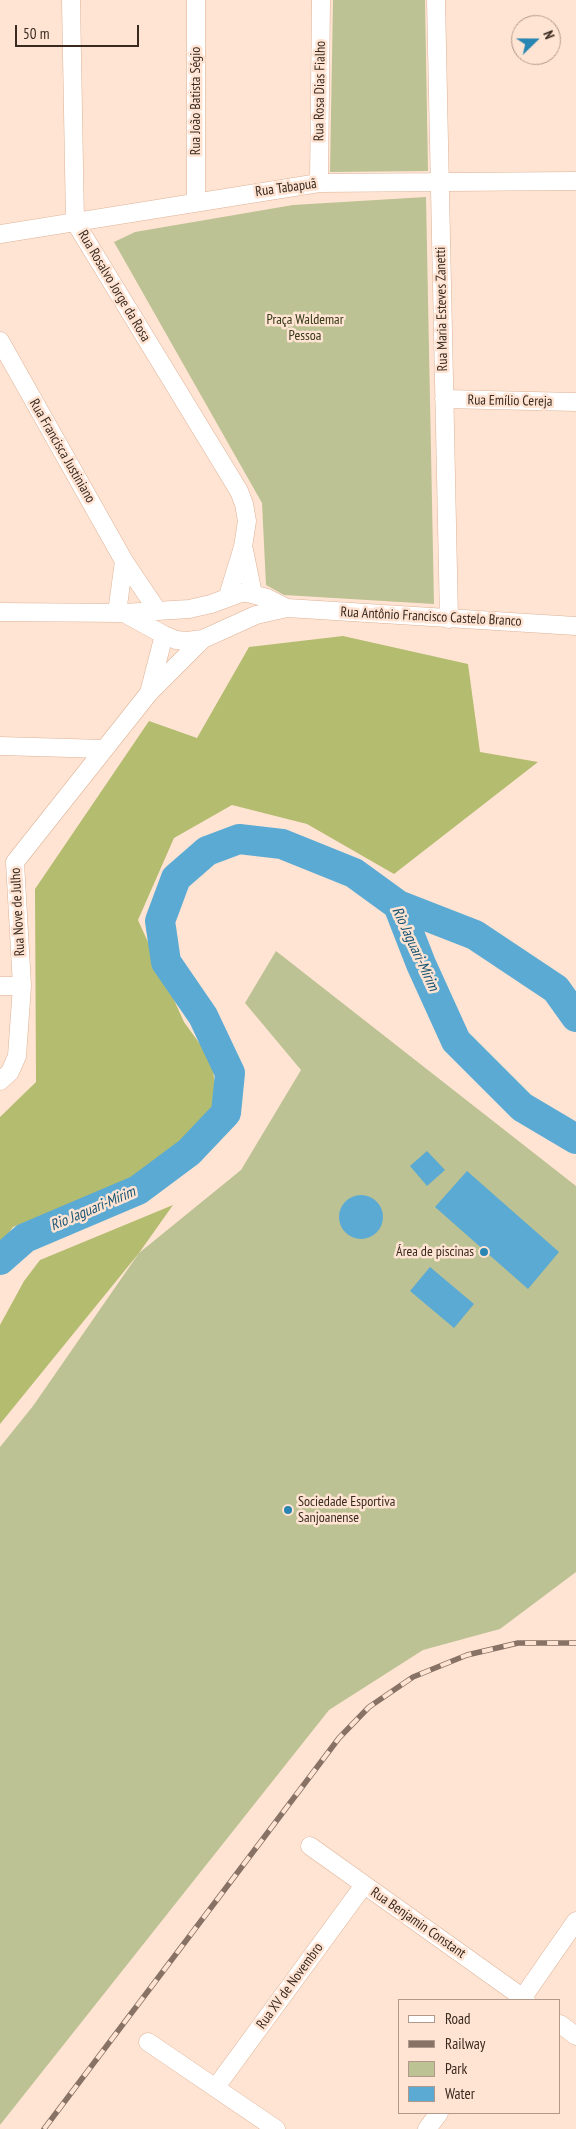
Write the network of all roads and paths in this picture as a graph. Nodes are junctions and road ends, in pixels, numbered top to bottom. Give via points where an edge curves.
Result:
1 (71, 0) edge
2 (196, 0) edge
3 (321, 0) edge
4 (436, 0) edge
5 (576, 181) edge
6 (319, 183) junction
7 (440, 183) junction
8 (196, 201) junction
9 (75, 222) junction
10 (0, 234) edge
11 (0, 341) edge
12 (444, 399) junction
13 (576, 402) edge
14 (244, 547) junction
15 (124, 561) junction
16 (252, 594) junction
17 (228, 596) junction
18 (287, 608) junction
19 (158, 610) junction
20 (0, 612) edge
21 (121, 613) junction
22 (449, 619) junction
23 (576, 626) edge
24 (164, 635) junction
25 (203, 639) junction
26 (149, 693) junction
27 (0, 746) edge
28 (104, 749) junction
29 (7, 863) edge
30 (0, 986) edge
31 (22, 986) junction
32 (0, 1081) edge
33 (310, 1846) dead end
34 (364, 1885) junction
35 (576, 1921) edge
36 (522, 1999) edge
37 (524, 1999) edge
38 (561, 2025) edge
39 (576, 2036) edge
40 (148, 2042) dead end
41 (216, 2087) junction
42 (438, 2114) edge
43 (276, 2129) edge
44 (427, 2129) edge

1 - 9 street, Rua Rosalvo Jorge da Rosa
2 - 8 street, Rua João Batista Ségio
3 - 6 street, Rua Rosa Dias Fialho
4 - 7 street, Rua Maria Esteves Zanetti
5 - 7 street, Rua Tabapuã
6 - 7 street, Rua Tabapuã
6 - 8 street, Rua Tabapuã
7 - 12 street, Rua Maria Esteves Zanetti
8 - 9 street, Rua Tabapuã
9 - 10 street, Rua Tabapuã
9 - 14 street, Rua Rosalvo Jorge da Rosa via 238,491 247,521
11 - 15 street, Rua Francisca Justiniano
12 - 13 street, Rua Emílio Cereja
12 - 22 street, Rua Maria Esteves Zanetti
14 - 16 street, Rua Rosalvo Jorge da Rosa
14 - 17 street, Rua Rosalvo Jorge da Rosa
15 - 19 street, Rua Francisca Justiniano
15 - 21 street
16 - 17 street, Rua Antônio Francisco Castelo Branco
16 - 18 street, Rua Antônio Francisco Castelo Branco
17 - 19 street, Rua Antônio Francisco Castelo Branco via 200,607
18 - 22 street, Rua Antônio Francisco Castelo Branco
18 - 25 street, Rua Antônio Francisco Castelo Branco via 256,615
19 - 21 street, Rua Antônio Francisco Castelo Branco
20 - 21 street, Rua Antônio Francisco Castelo Branco
21 - 24 street, Rua Antônio Francisco Castelo Branco
22 - 23 street, Rua Antônio Francisco Castelo Branco
24 - 25 street, Rua Antônio Francisco Castelo Branco via 176,640
24 - 26 street
25 - 26 street, Rua Nove de Julho
26 - 28 street, Rua Nove de Julho
27 - 28 street
28 - 29 street, Rua Nove de Julho
29 - 31 street, Rua Nove de Julho
30 - 31 street
31 - 32 street, Rua Nove de Julho via 17,1056 10,1072
33 - 34 street, Rua Benjamin Constant
34 - 36 street, Rua Benjamin Constant
34 - 41 street, Rua XV de Novembro
35 - 37 street
38 - 39 street
40 - 41 street
41 - 43 street
42 - 44 street

